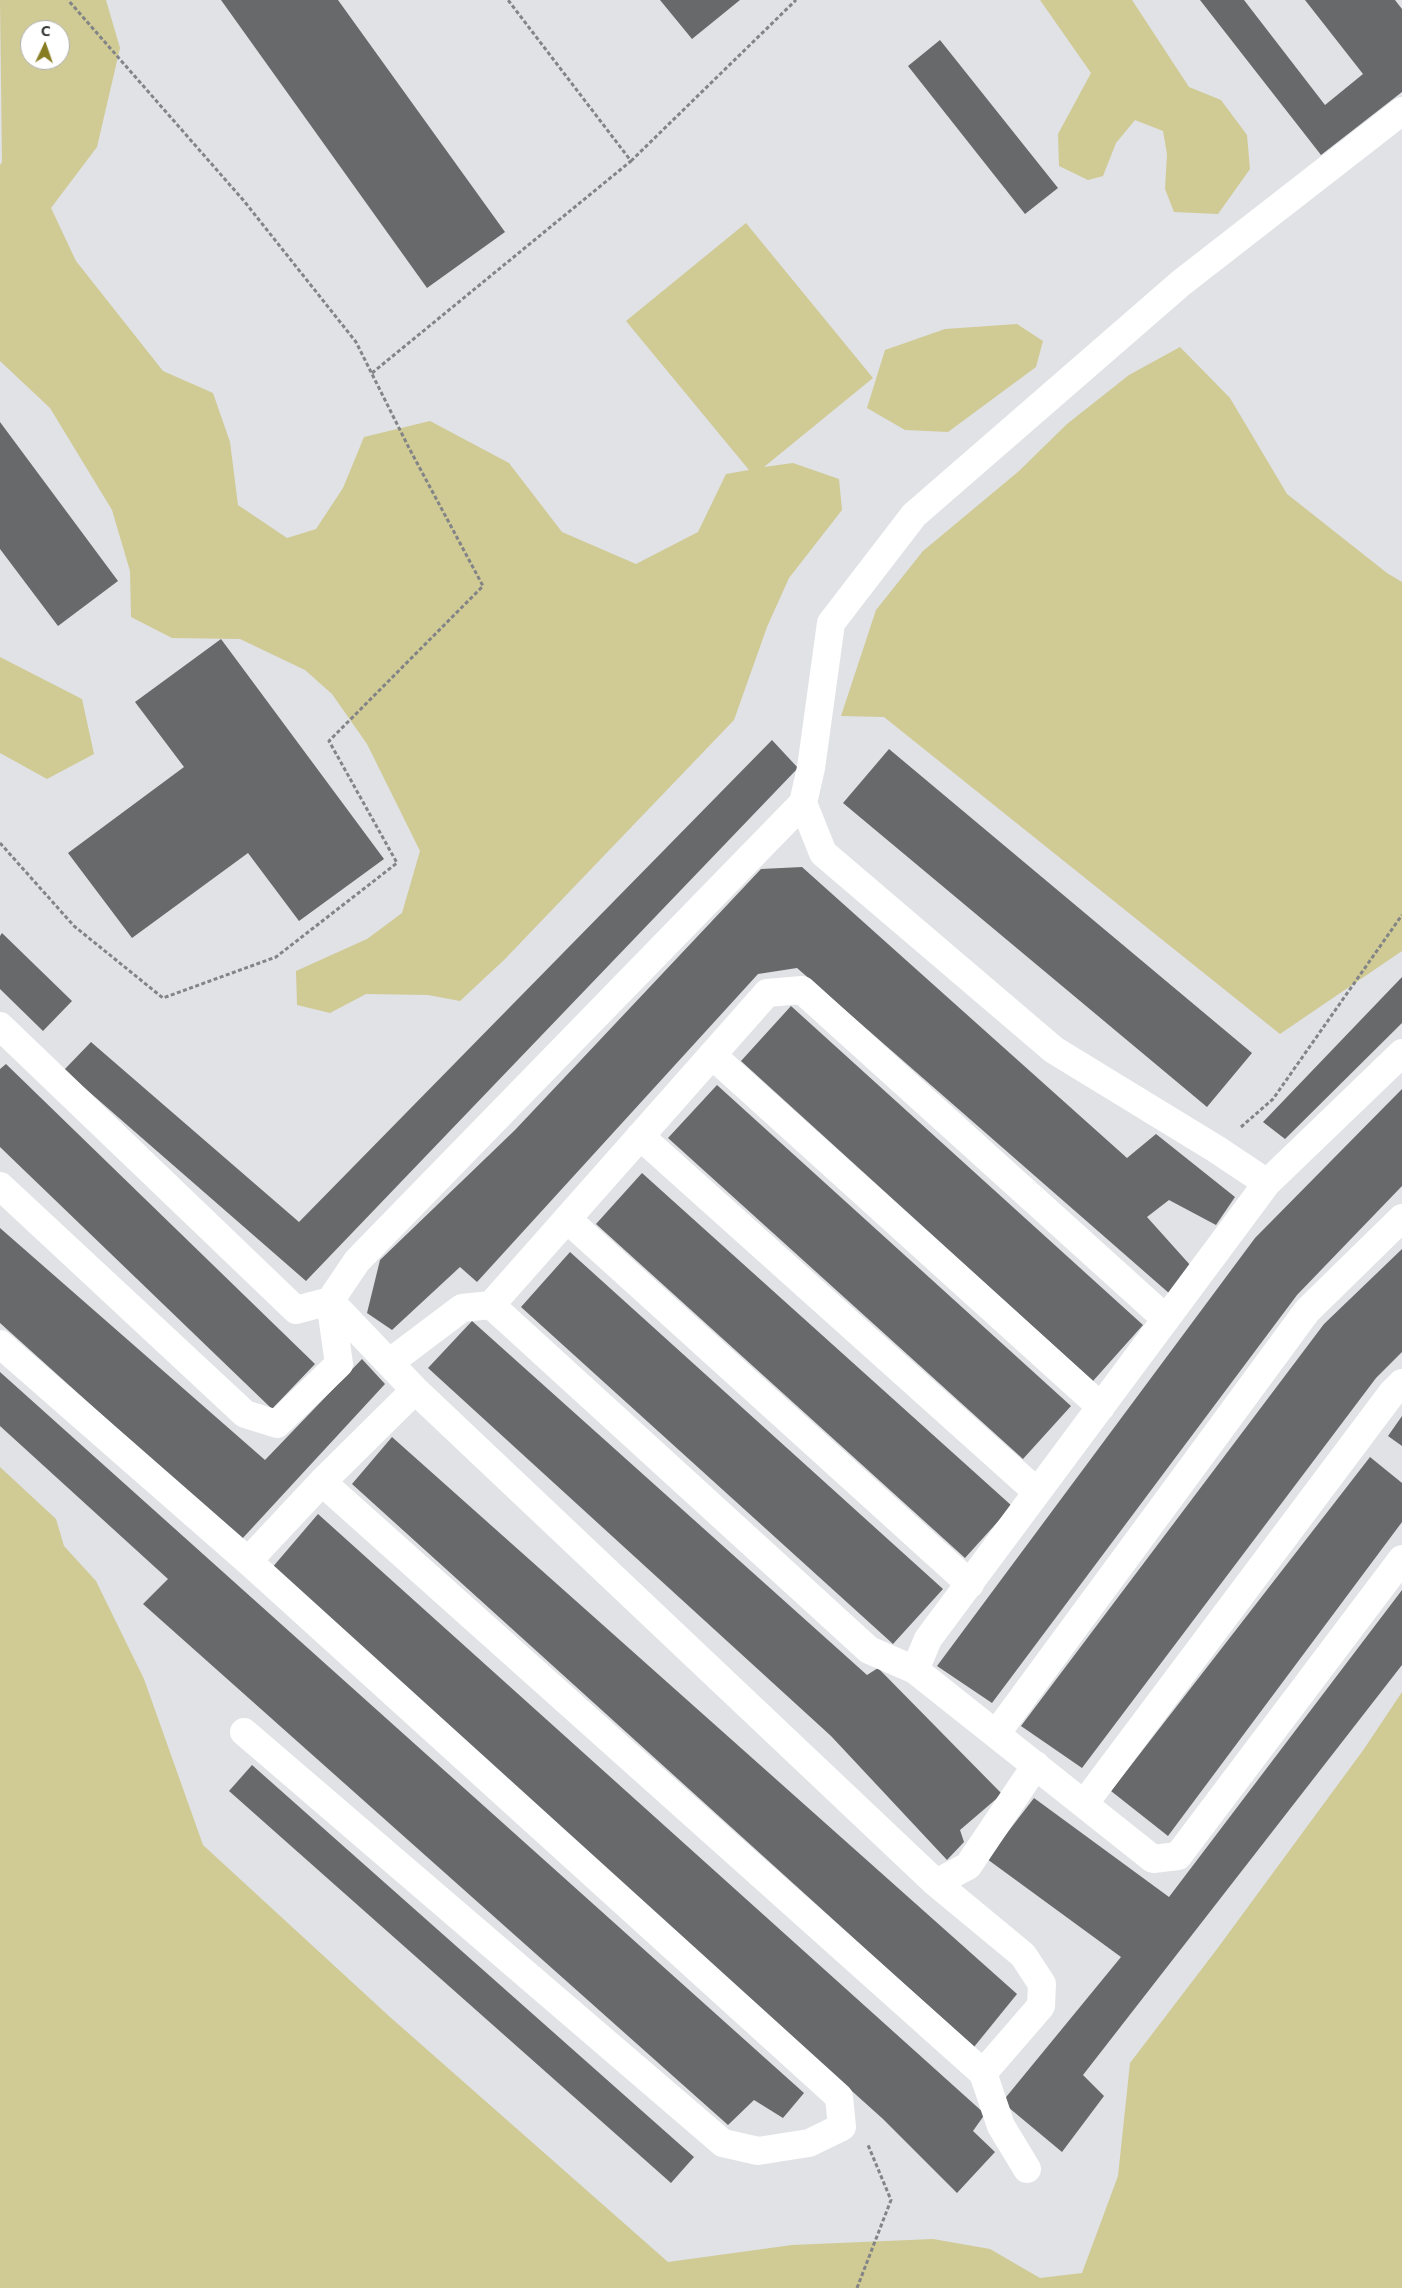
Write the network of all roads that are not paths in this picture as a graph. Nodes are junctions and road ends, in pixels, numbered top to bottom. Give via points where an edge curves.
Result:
1 (1402, 111) edge
2 (803, 803) junction
3 (0, 1026) edge
4 (1402, 1053) edge
5 (712, 1055) junction
6 (640, 1136) junction
7 (1267, 1184) junction
8 (0, 1186) edge
9 (1402, 1218) edge
10 (566, 1219) junction
11 (330, 1301) junction
12 (491, 1304) junction
13 (1166, 1319) junction
14 (0, 1344) edge
15 (389, 1363) junction
16 (1402, 1383) edge
17 (415, 1390) junction
18 (1101, 1407) junction
19 (322, 1482) junction
20 (1037, 1492) junction
21 (1402, 1559) edge
22 (248, 1561) junction
23 (970, 1584) junction
24 (915, 1670) junction
25 (244, 1732) dead end
26 (996, 1734) junction
27 (1036, 1765) junction
28 (1084, 1804) junction
29 (936, 1883) junction
30 (983, 2073) junction
31 (1027, 2169) dead end

1 - 2 lane via 1181,283 914,515 831,623 811,768
2 - 7 lane via 823,853 1046,1043
2 - 11 lane via 357,1261
3 - 11 lane via 296,1310
4 - 7 lane
5 - 6 lane
5 - 13 lane via 767,993 802,990
5 - 18 lane
6 - 10 lane
6 - 20 lane
7 - 13 lane
8 - 11 lane via 245,1414 277,1424 339,1364
9 - 26 lane via 1307,1311
10 - 12 lane
10 - 23 lane
11 - 15 lane
12 - 15 lane via 462,1308
12 - 24 lane via 869,1650
13 - 18 lane
14 - 22 lane
15 - 17 lane
16 - 28 lane
17 - 19 lane
17 - 29 lane
18 - 20 lane
19 - 22 lane
19 - 30 lane
20 - 23 lane
21 - 28 lane via 1178,1856 1153,1859
22 - 25 lane via 839,2097 842,2127 809,2143 758,2151 723,2143
23 - 24 lane via 928,1639
24 - 26 lane
26 - 27 lane
27 - 28 lane
27 - 29 lane via 968,1866
29 - 30 lane via 1023,1955 1042,1984 1041,2006
30 - 31 lane via 1001,2126

